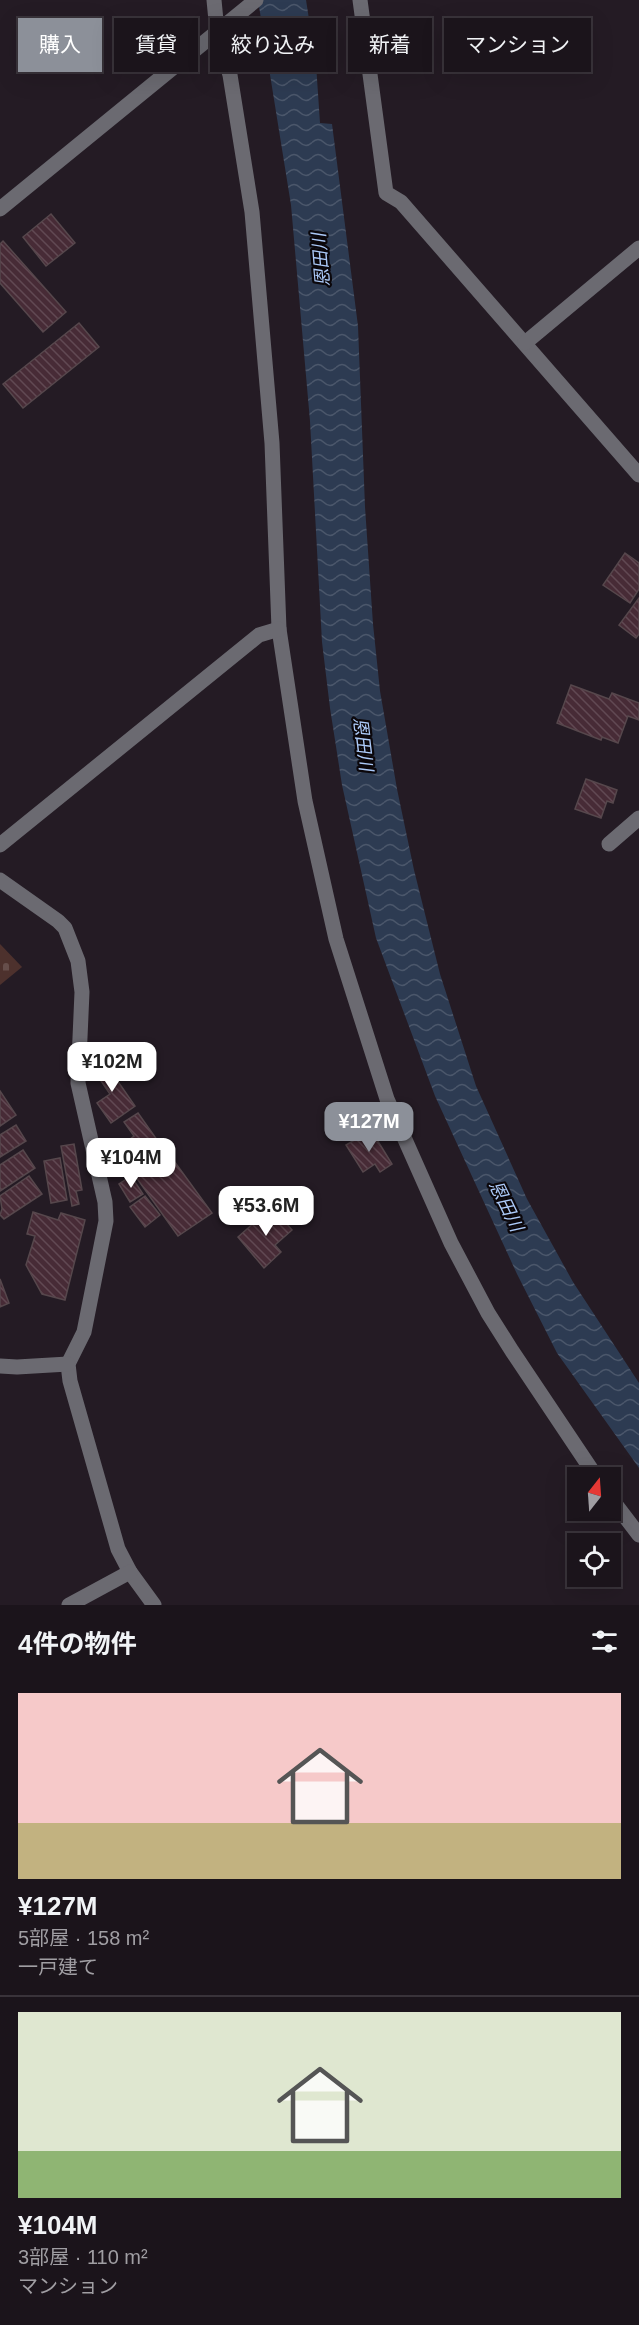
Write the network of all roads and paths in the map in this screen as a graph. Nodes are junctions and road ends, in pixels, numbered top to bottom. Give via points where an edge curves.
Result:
1 (214, 0) edge
2 (256, 0) edge
3 (360, 0) edge
4 (219, 18) edge
5 (233, 18) edge
6 (210, 37) edge
7 (230, 72) edge
8 (0, 209) edge
9 (639, 248) edge
10 (525, 343) junction
11 (639, 475) edge
12 (279, 629) junction
13 (639, 818) edge
14 (609, 844) dead end
15 (0, 845) edge
16 (0, 880) edge
17 (68, 1364) junction
18 (0, 1366) edge
19 (589, 1467) edge
20 (621, 1511) edge
21 (639, 1535) edge
22 (129, 1572) junction
23 (69, 1605) edge
24 (154, 1605) edge

1 - 4 street
2 - 5 street
3 - 10 street via 386,193 401,202
6 - 8 street
7 - 12 street via 252,212 272,443
9 - 10 street
10 - 11 street
12 - 15 street via 259,635
12 - 19 street via 305,801 336,939 387,1099 451,1243 488,1313
13 - 14 street
16 - 17 street via 65,928 78,961 82,992 78,1083 106,1221 84,1332
17 - 18 street
17 - 22 street via 118,1549
20 - 21 street
22 - 23 street
22 - 24 street

